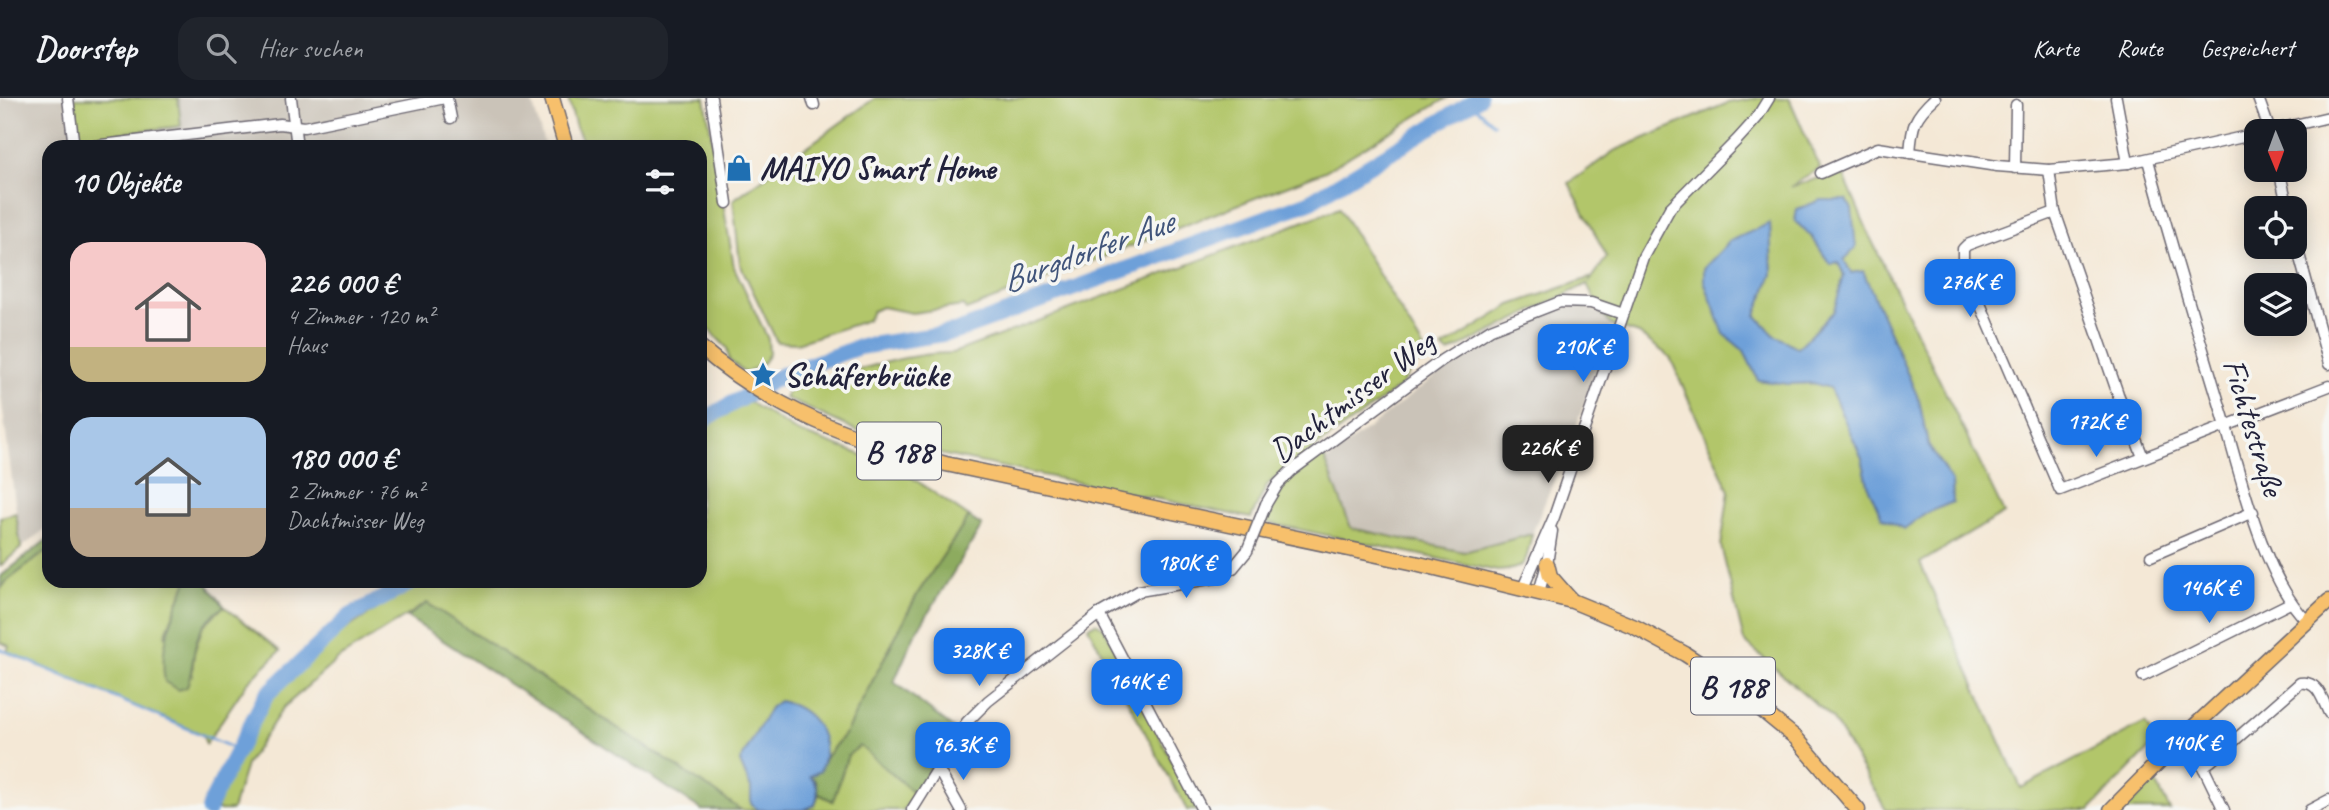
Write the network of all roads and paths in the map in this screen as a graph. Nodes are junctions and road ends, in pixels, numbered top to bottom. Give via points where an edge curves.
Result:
1 (68, 98) edge
2 (291, 98) edge
3 (446, 98) edge
4 (552, 98) edge
5 (711, 98) edge
6 (1769, 98) edge
7 (1935, 98) edge
8 (2116, 98) edge
9 (2258, 98) edge
10 (2016, 105) dead end
11 (2329, 117) edge
12 (451, 118) dead end
13 (2266, 119) edge
14 (2307, 122) edge
15 (295, 126) junction
16 (2244, 137) edge
17 (73, 140) edge
18 (145, 140) edge
19 (296, 140) edge
20 (564, 140) edge
21 (1910, 153) junction
22 (2148, 160) junction
23 (2127, 163) junction
24 (2015, 168) junction
25 (2049, 170) junction
26 (1821, 173) dead end
27 (727, 203) dead end
28 (2055, 212) junction
29 (2300, 259) edge
30 (1623, 314) junction
31 (707, 353) edge
32 (2329, 364) edge
33 (2329, 386) edge
34 (2226, 426) junction
35 (2143, 457) junction
36 (2253, 512) junction
37 (1554, 517) junction
38 (2151, 556) dead end
39 (1547, 564) junction
40 (1523, 588) junction
41 (1539, 592) junction
42 (2329, 600) edge
43 (1572, 601) junction
44 (2290, 603) junction
45 (1099, 614) junction
46 (2306, 621) junction
47 (2143, 676) dead end
48 (2329, 713) edge
49 (2185, 735) junction
50 (2202, 767) junction
51 (938, 769) junction
52 (2329, 800) edge
53 (912, 810) edge
54 (961, 810) edge
55 (1202, 810) edge
56 (1858, 810) edge
57 (2110, 810) edge
58 (2224, 810) edge
59 (2310, 810) edge

1 - 17 street
2 - 15 street
3 - 12 street
3 - 15 street
4 - 20 main road
5 - 27 street
6 - 30 street via 1756,119 1670,208 1643,257
7 - 21 street via 1919,113 1912,128
8 - 23 street
9 - 13 street
10 - 24 street
11 - 14 street
15 - 18 street
15 - 19 street
16 - 22 street
21 - 24 street
21 - 26 street via 1878,148
22 - 23 street
22 - 34 street, Fichtestraße
23 - 25 street
24 - 25 street
25 - 28 street
28 - 35 street
28 - 35 street via 1967,245 1963,264 2060,490
29 - 32 street
30 - 37 street
30 - 45 street, Dachtmisser Weg, bridge via 1591,303 1560,302 1491,329 1291,471 1266,504 1247,551 1233,568 1215,578 1139,591
31 - 40 main road, B 188 via 772,400 859,439 946,464
33 - 34 street
34 - 35 street
34 - 36 street, Fichtestraße
36 - 38 street
36 - 44 street, Fichtestraße
37 - 39 street
37 - 40 street
39 - 41 street
39 - 43 main road via 1550,576
40 - 41 main road, B 188
41 - 43 main road, B 188
42 - 46 main road
43 - 56 main road, B 188 via 1635,627 1725,680 1796,738
44 - 46 street, Fichtestraße
44 - 47 street
45 - 51 street, Dachtmisser Weg via 988,701 967,722
45 - 55 street
46 - 49 main road
48 - 50 street via 2316,687 2300,683
49 - 50 street
49 - 57 main road
50 - 58 street
51 - 53 street, Dachtmisser Weg
51 - 54 street
52 - 59 street

